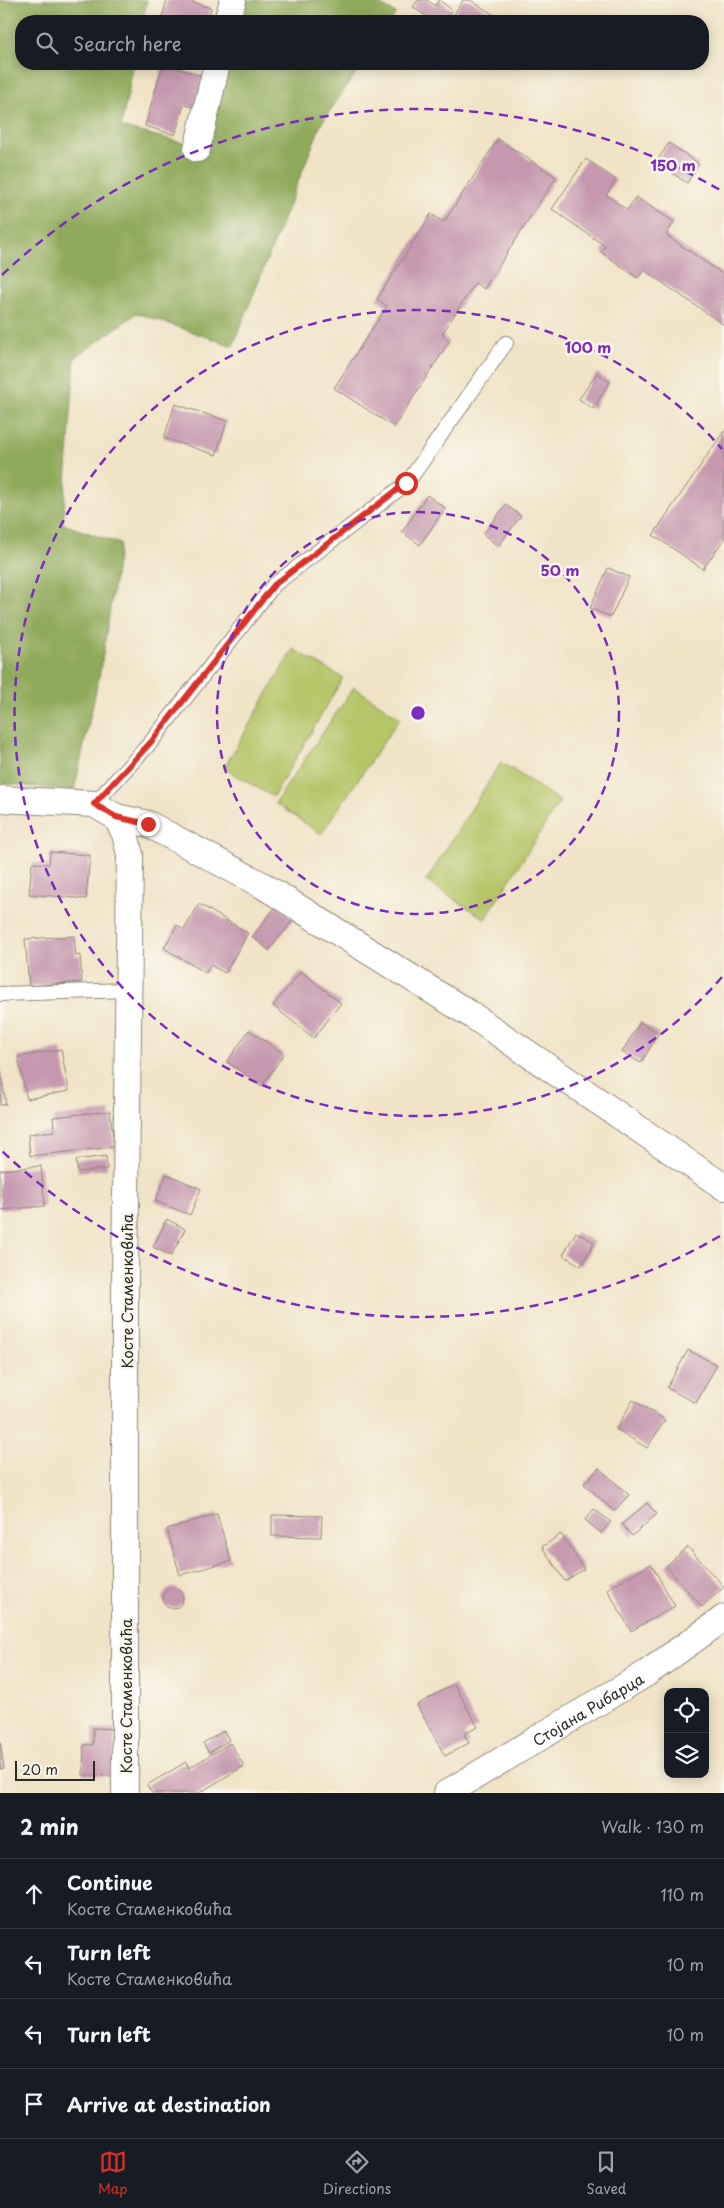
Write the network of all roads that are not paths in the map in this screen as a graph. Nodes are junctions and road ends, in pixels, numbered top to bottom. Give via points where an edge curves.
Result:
1 (233, 0) edge
2 (229, 15) edge
3 (216, 70) edge
4 (198, 149) dead end
5 (506, 343) dead end
6 (0, 799) edge
7 (94, 804) junction
8 (116, 817) junction
9 (128, 990) junction
10 (0, 994) edge
11 (724, 1187) edge
12 (724, 1618) edge
13 (125, 1793) edge
14 (447, 1793) edge

1 - 2 street
3 - 4 street
5 - 7 lane via 406,483 274,585 151,742
6 - 7 street
7 - 8 street
8 - 9 street, Косте Стаменковића via 125,834 130,855
8 - 11 street via 148,824 262,885 473,1016
9 - 10 lane
9 - 13 street, Косте Стаменковића
12 - 14 street, Стојана Рибарца via 647,1673

